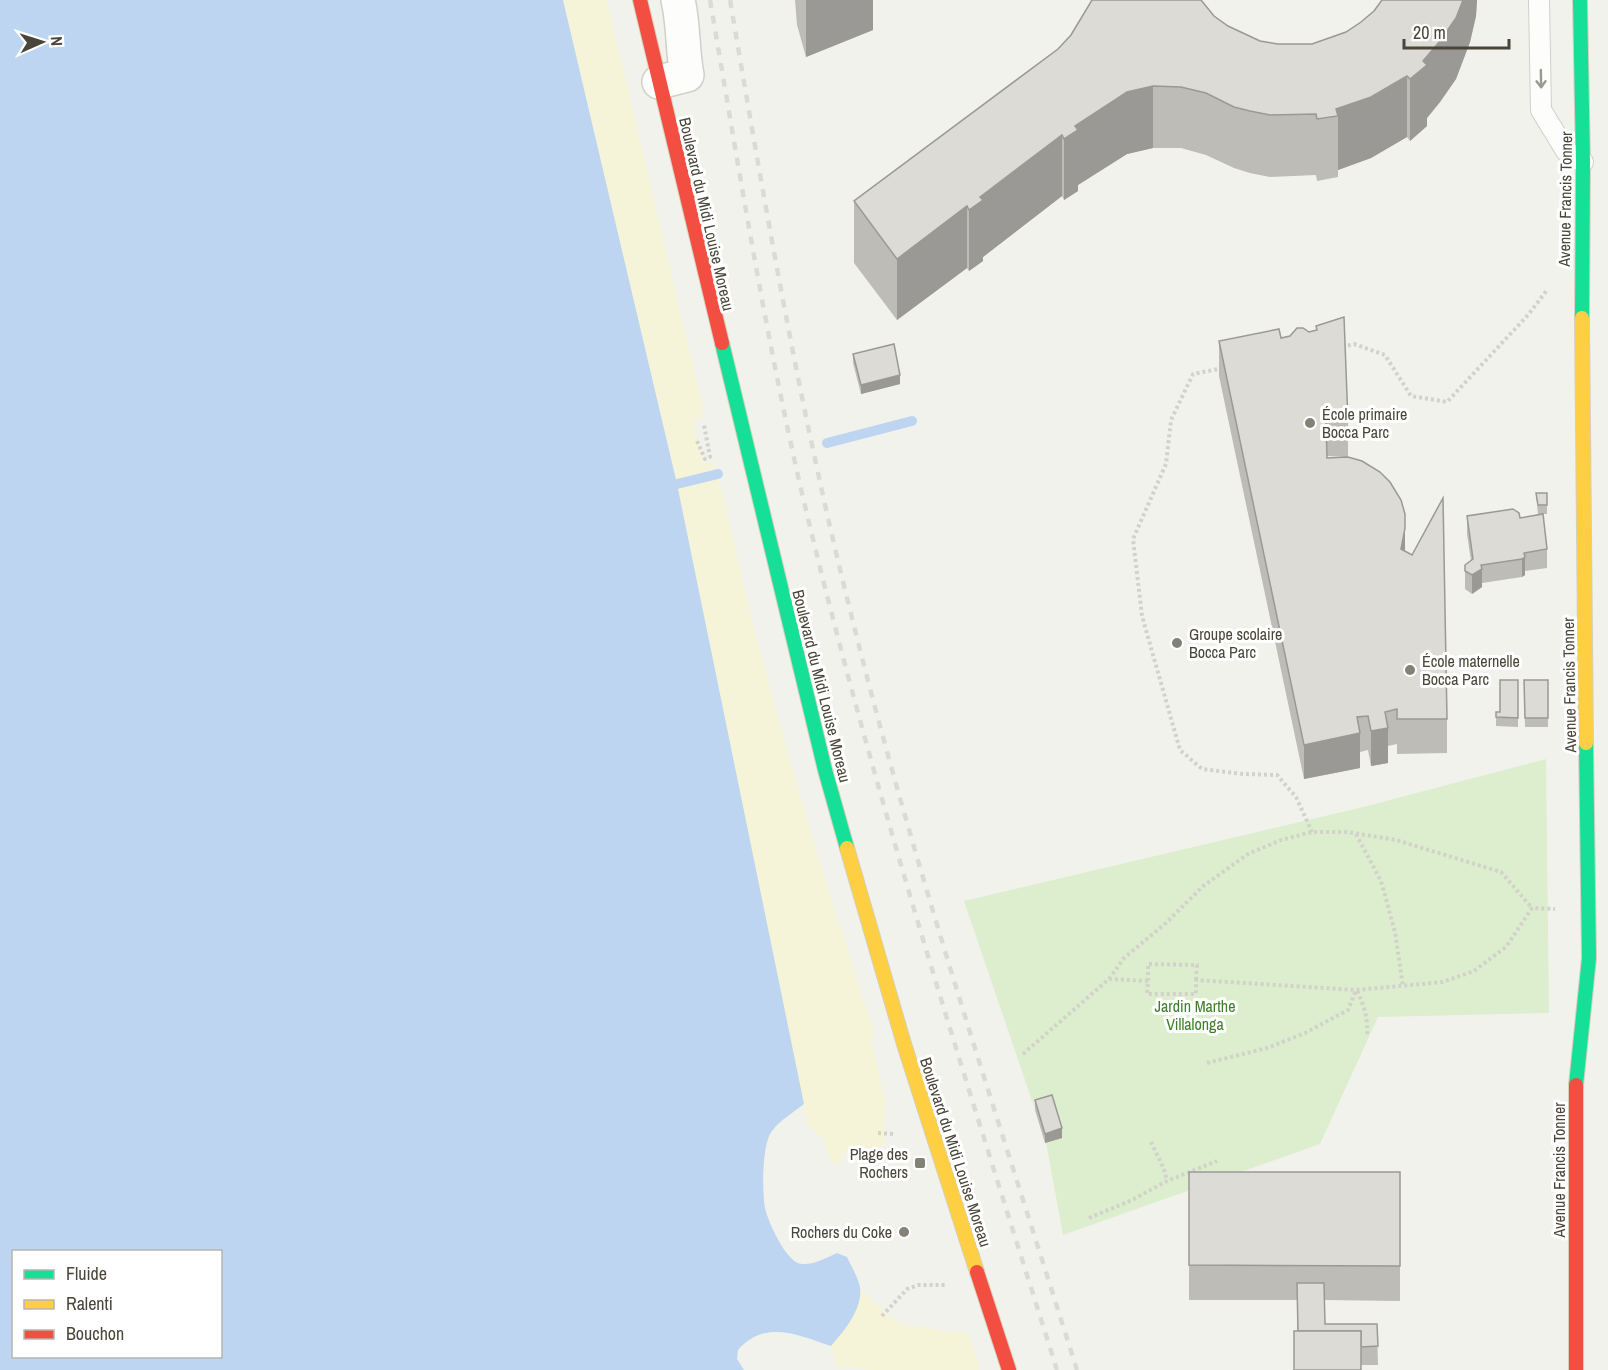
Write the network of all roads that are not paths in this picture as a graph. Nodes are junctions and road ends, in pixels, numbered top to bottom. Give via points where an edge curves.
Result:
1 (640, 0) edge
2 (678, 0) edge
3 (1539, 0) edge
4 (1580, 0) edge
5 (659, 82) junction
6 (1583, 162) junction
7 (1009, 1370) edge
8 (1576, 1370) edge

1 - 5 main road, Boulevard du Midi Louise Moreau
2 - 5 street via 687,75
3 -> 6 lane via 1541,110 1566,152
4 - 6 main road, Avenue Francis Tonner
5 - 7 main road, Boulevard du Midi Louise Moreau via 825,770 908,1056
6 - 8 main road, Avenue Francis Tonner via 1580,332 1589,958 1576,1075

